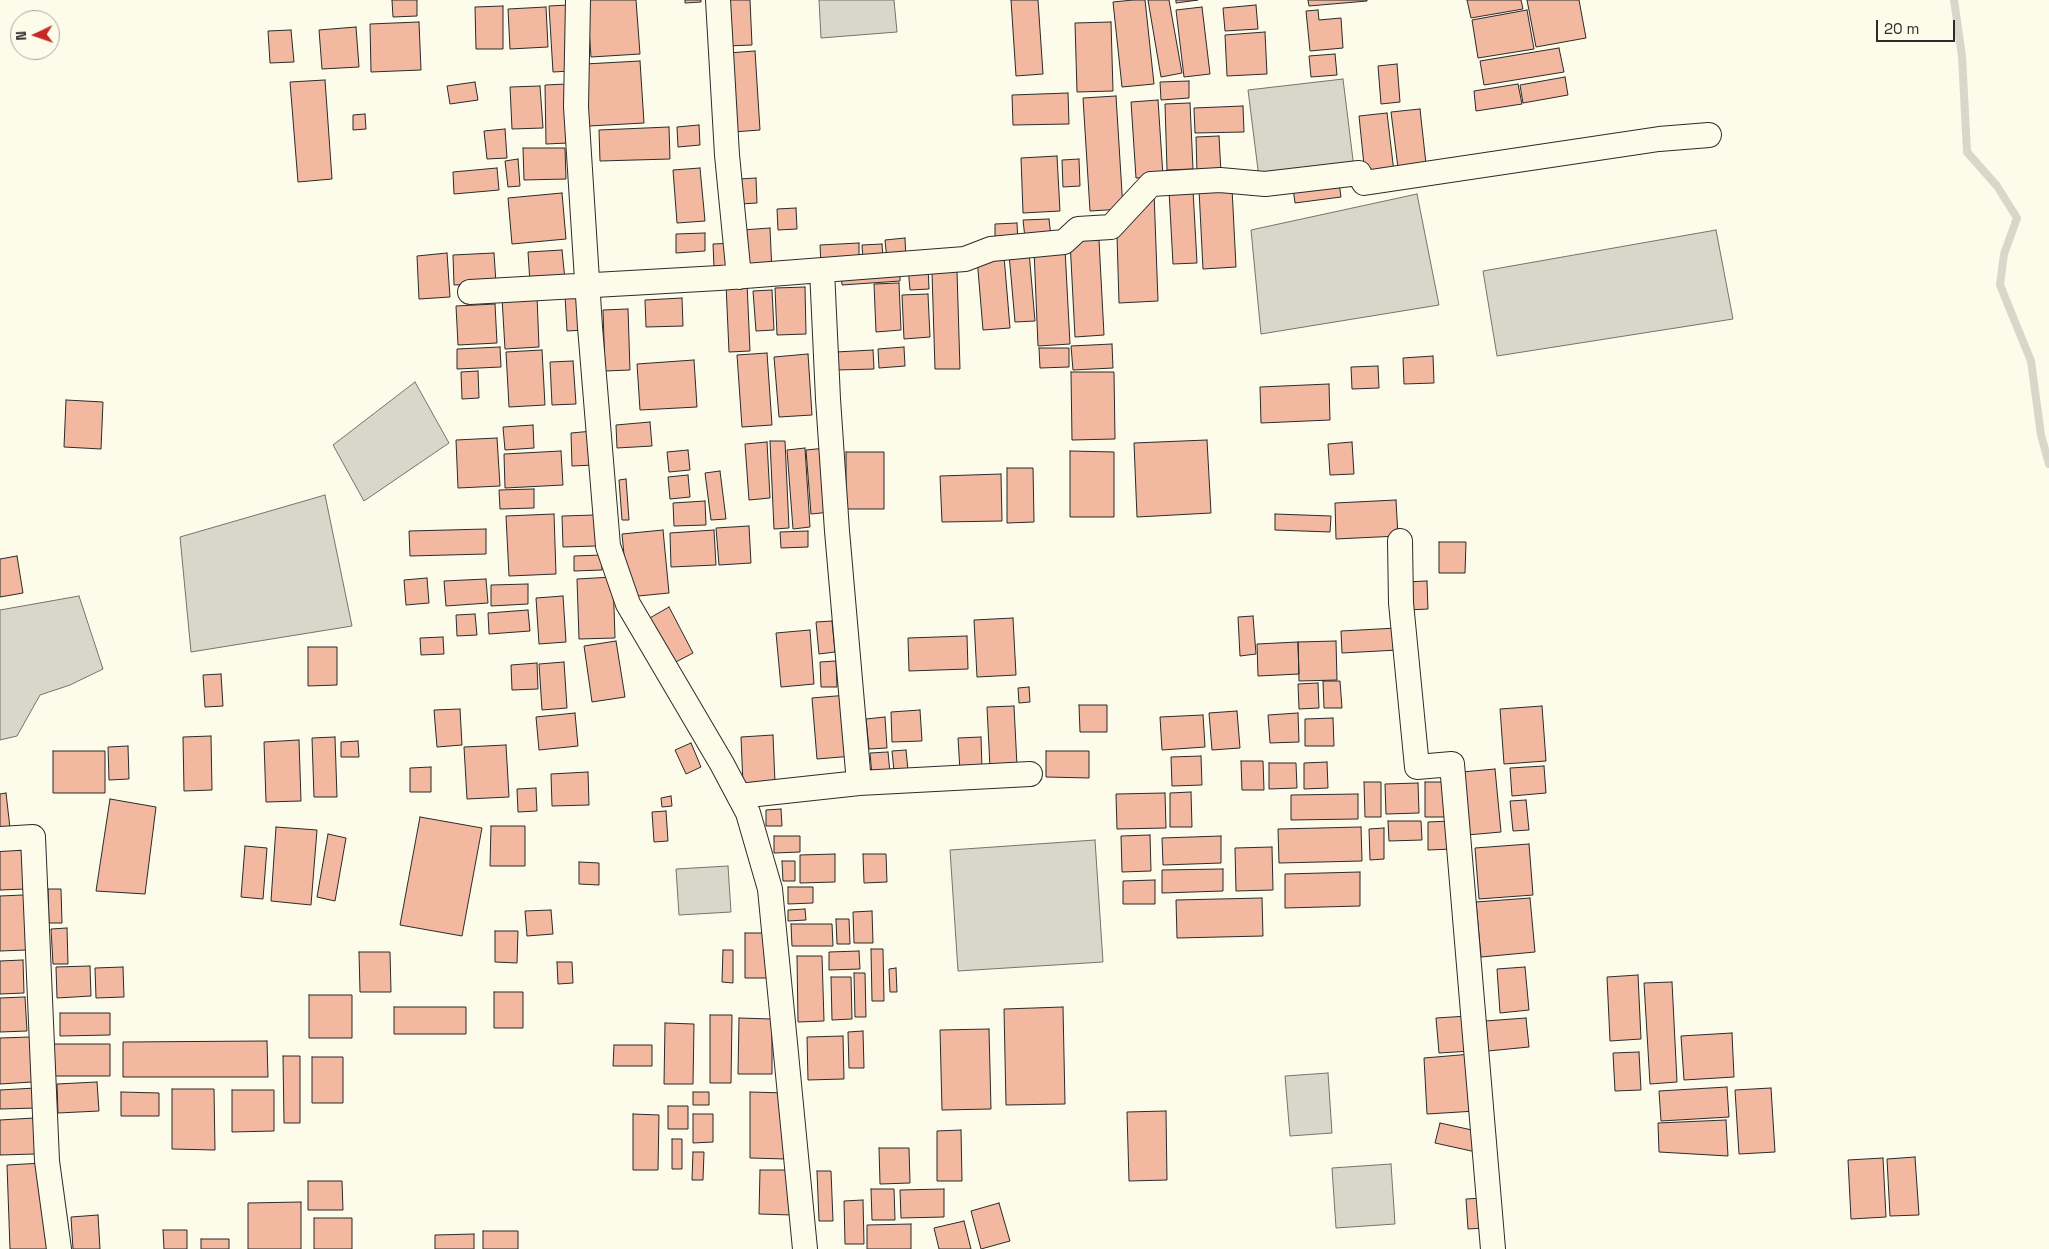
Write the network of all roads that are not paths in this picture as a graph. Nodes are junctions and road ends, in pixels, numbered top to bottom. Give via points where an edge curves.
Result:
1 (578, 0) edge
2 (718, 0) edge
3 (1709, 135) dead end
4 (822, 270) junction
5 (739, 277) junction
6 (588, 285) junction
7 (470, 292) dead end
8 (1400, 541) dead end
9 (1030, 774) dead end
10 (859, 783) junction
11 (739, 796) junction
12 (0, 839) edge
13 (58, 1249) edge
14 (806, 1249) edge
15 (1493, 1249) edge

1 - 6 street via 576,107
2 - 5 street via 727,155
3 - 4 street via 1660,139 1364,183 1359,173 1265,184 1220,180 1151,184 1111,227 1078,229 1064,242 992,249 965,259
4 - 5 street
4 - 10 street via 837,531
5 - 6 street
6 - 7 street
6 - 11 street via 608,546 628,604
8 - 15 street via 1401,603 1417,767 1452,764
9 - 10 street
10 - 11 street
11 - 14 street via 748,813 770,889
12 - 13 street via 33,837 47,1160

